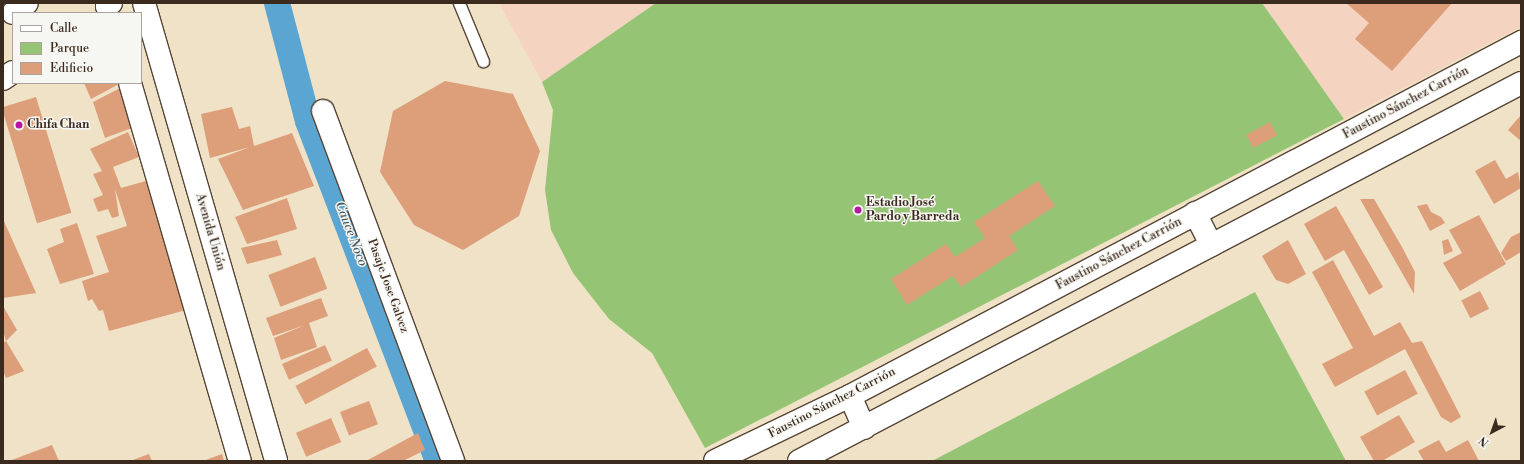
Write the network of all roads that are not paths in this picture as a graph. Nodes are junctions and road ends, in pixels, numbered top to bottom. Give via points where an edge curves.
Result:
1 (27, 3) edge
2 (144, 3) edge
3 (459, 3) edge
4 (14, 12) edge
5 (12, 14) edge
6 (3, 20) edge
7 (1521, 42) edge
8 (483, 61) dead end
9 (12, 73) edge
10 (3, 79) edge
11 (1521, 83) edge
12 (130, 84) edge
13 (323, 111) dead end
14 (1195, 214) junction
15 (1211, 245) junction
16 (850, 396) junction
17 (864, 428) junction
18 (240, 461) edge
19 (276, 461) edge
20 (453, 461) edge
21 (715, 461) edge
22 (799, 461) edge

1 - 4 street
2 - 19 street, Avenida Unión
3 - 8 lane
5 - 6 street
7 - 14 street, Faustino Sánchez Carrión
9 - 10 street
11 - 15 street
12 - 18 street
13 - 20 street, Pasaje Jose Galvez
14 - 15 street
14 - 16 street, Faustino Sánchez Carrión
15 - 17 street
16 - 17 street
16 - 21 street, Faustino Sánchez Carrión
17 - 22 street

